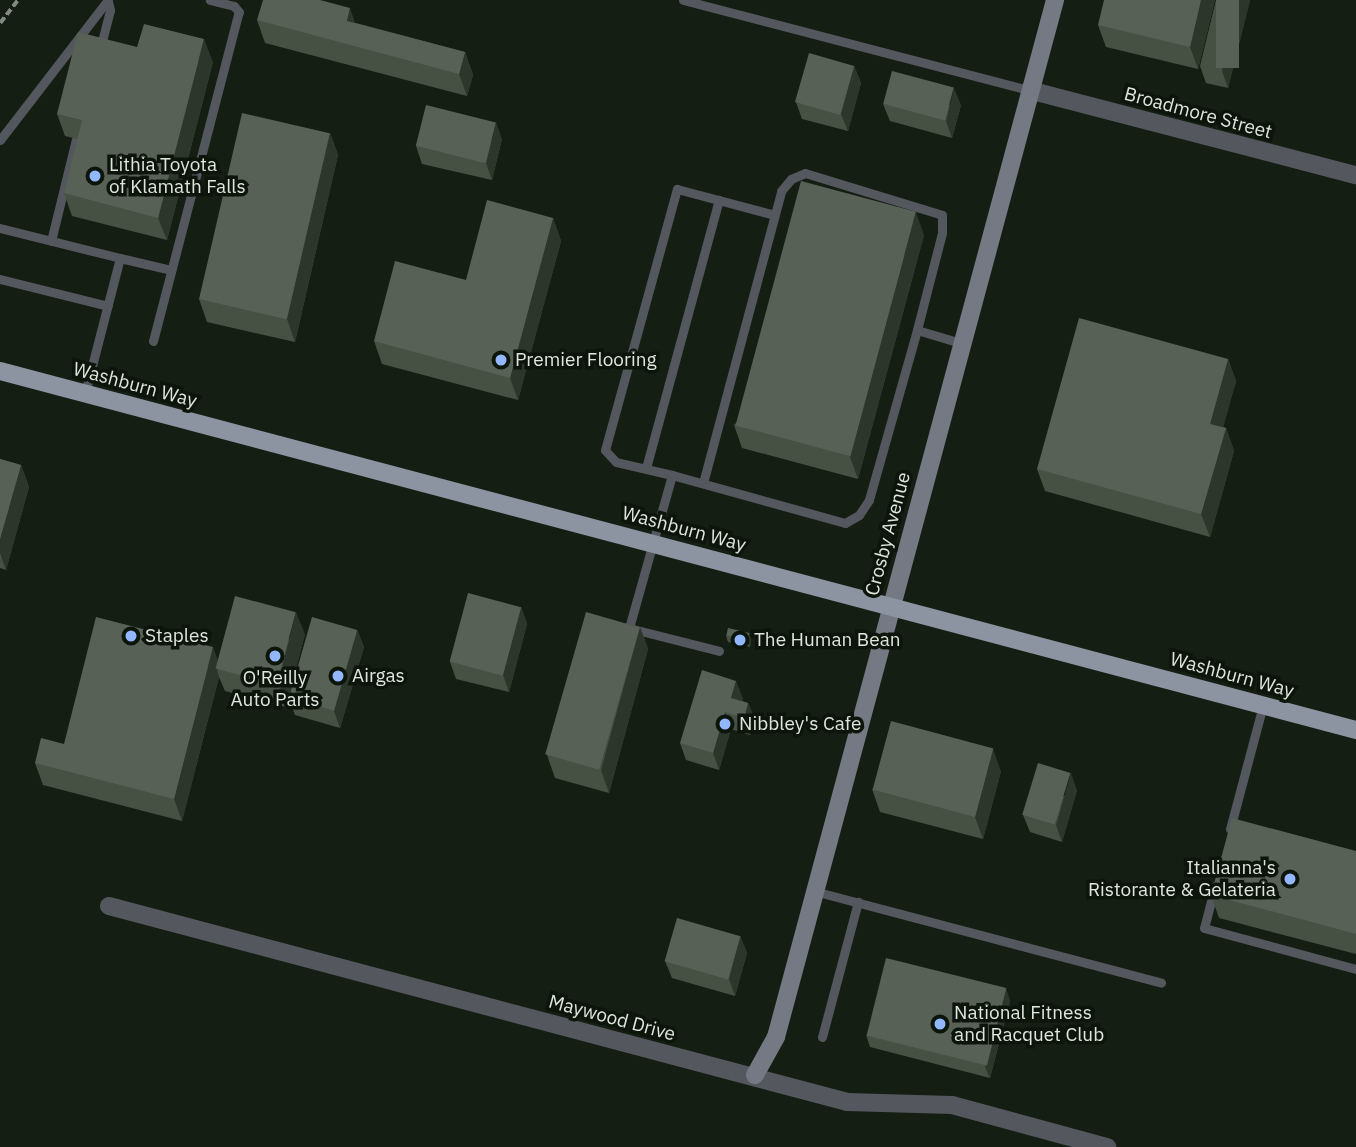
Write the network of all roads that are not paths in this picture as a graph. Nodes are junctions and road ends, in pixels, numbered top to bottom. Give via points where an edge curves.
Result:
1 (108, 0) edge
2 (211, 0) edge
3 (683, 0) edge
4 (1055, 0) edge
5 (98, 57) edge
6 (1029, 90) junction
7 (76, 139) edge
8 (0, 140) edge
9 (1356, 175) edge
10 (719, 200) junction
11 (775, 215) junction
12 (0, 228) edge
13 (51, 241) junction
14 (120, 258) junction
15 (171, 270) junction
16 (0, 279) edge
17 (108, 306) junction
18 (917, 330) junction
19 (153, 341) dead end
20 (961, 343) junction
21 (0, 370) edge
22 (85, 393) junction
23 (646, 468) junction
24 (672, 475) junction
25 (703, 483) junction
26 (654, 543) junction
27 (891, 606) junction
28 (719, 651) dead end
29 (1263, 705) junction
30 (1356, 730) edge
31 (1227, 842) edge
32 (1217, 879) edge
33 (814, 891) junction
34 (858, 902) junction
35 (109, 906) dead end
36 (1356, 969) edge
37 (1161, 983) dead end
38 (822, 1037) dead end
39 (755, 1075) junction
40 (1107, 1147) edge

1 - 5 lane via 110,10
1 - 8 lane
2 - 15 lane via 234,6 239,12
3 - 6 lane
4 - 6 street, Crosby Avenue
6 - 9 street, Broadmore Street
6 - 20 street, Crosby Avenue
7 - 13 lane
10 - 11 lane
10 - 23 lane
10 - 23 lane via 677,189 606,450 616,462
11 - 18 lane via 781,191 805,173 942,215 942,233
11 - 25 lane
12 - 13 lane
13 - 14 lane
14 - 15 lane
14 - 17 lane
15 - 19 lane
16 - 17 lane
17 - 22 lane
18 - 20 lane
18 - 25 lane via 869,500 859,515 845,523
20 - 27 street, Crosby Avenue
21 - 22 main road, Washburn Way
22 - 26 main road, Washburn Way
23 - 24 lane
24 - 25 lane
24 - 26 lane
26 - 27 main road, Washburn Way
26 - 28 lane via 629,628
27 - 29 main road, Washburn Way
27 - 33 street, Crosby Avenue
29 - 30 main road, Washburn Way
29 - 31 lane
32 - 36 lane via 1204,928
33 - 34 lane
33 - 39 street, Crosby Avenue via 776,1037
34 - 37 lane
34 - 38 lane
35 - 39 street, Maywood Drive
39 - 40 street, Maywood Drive via 847,1102 952,1105

